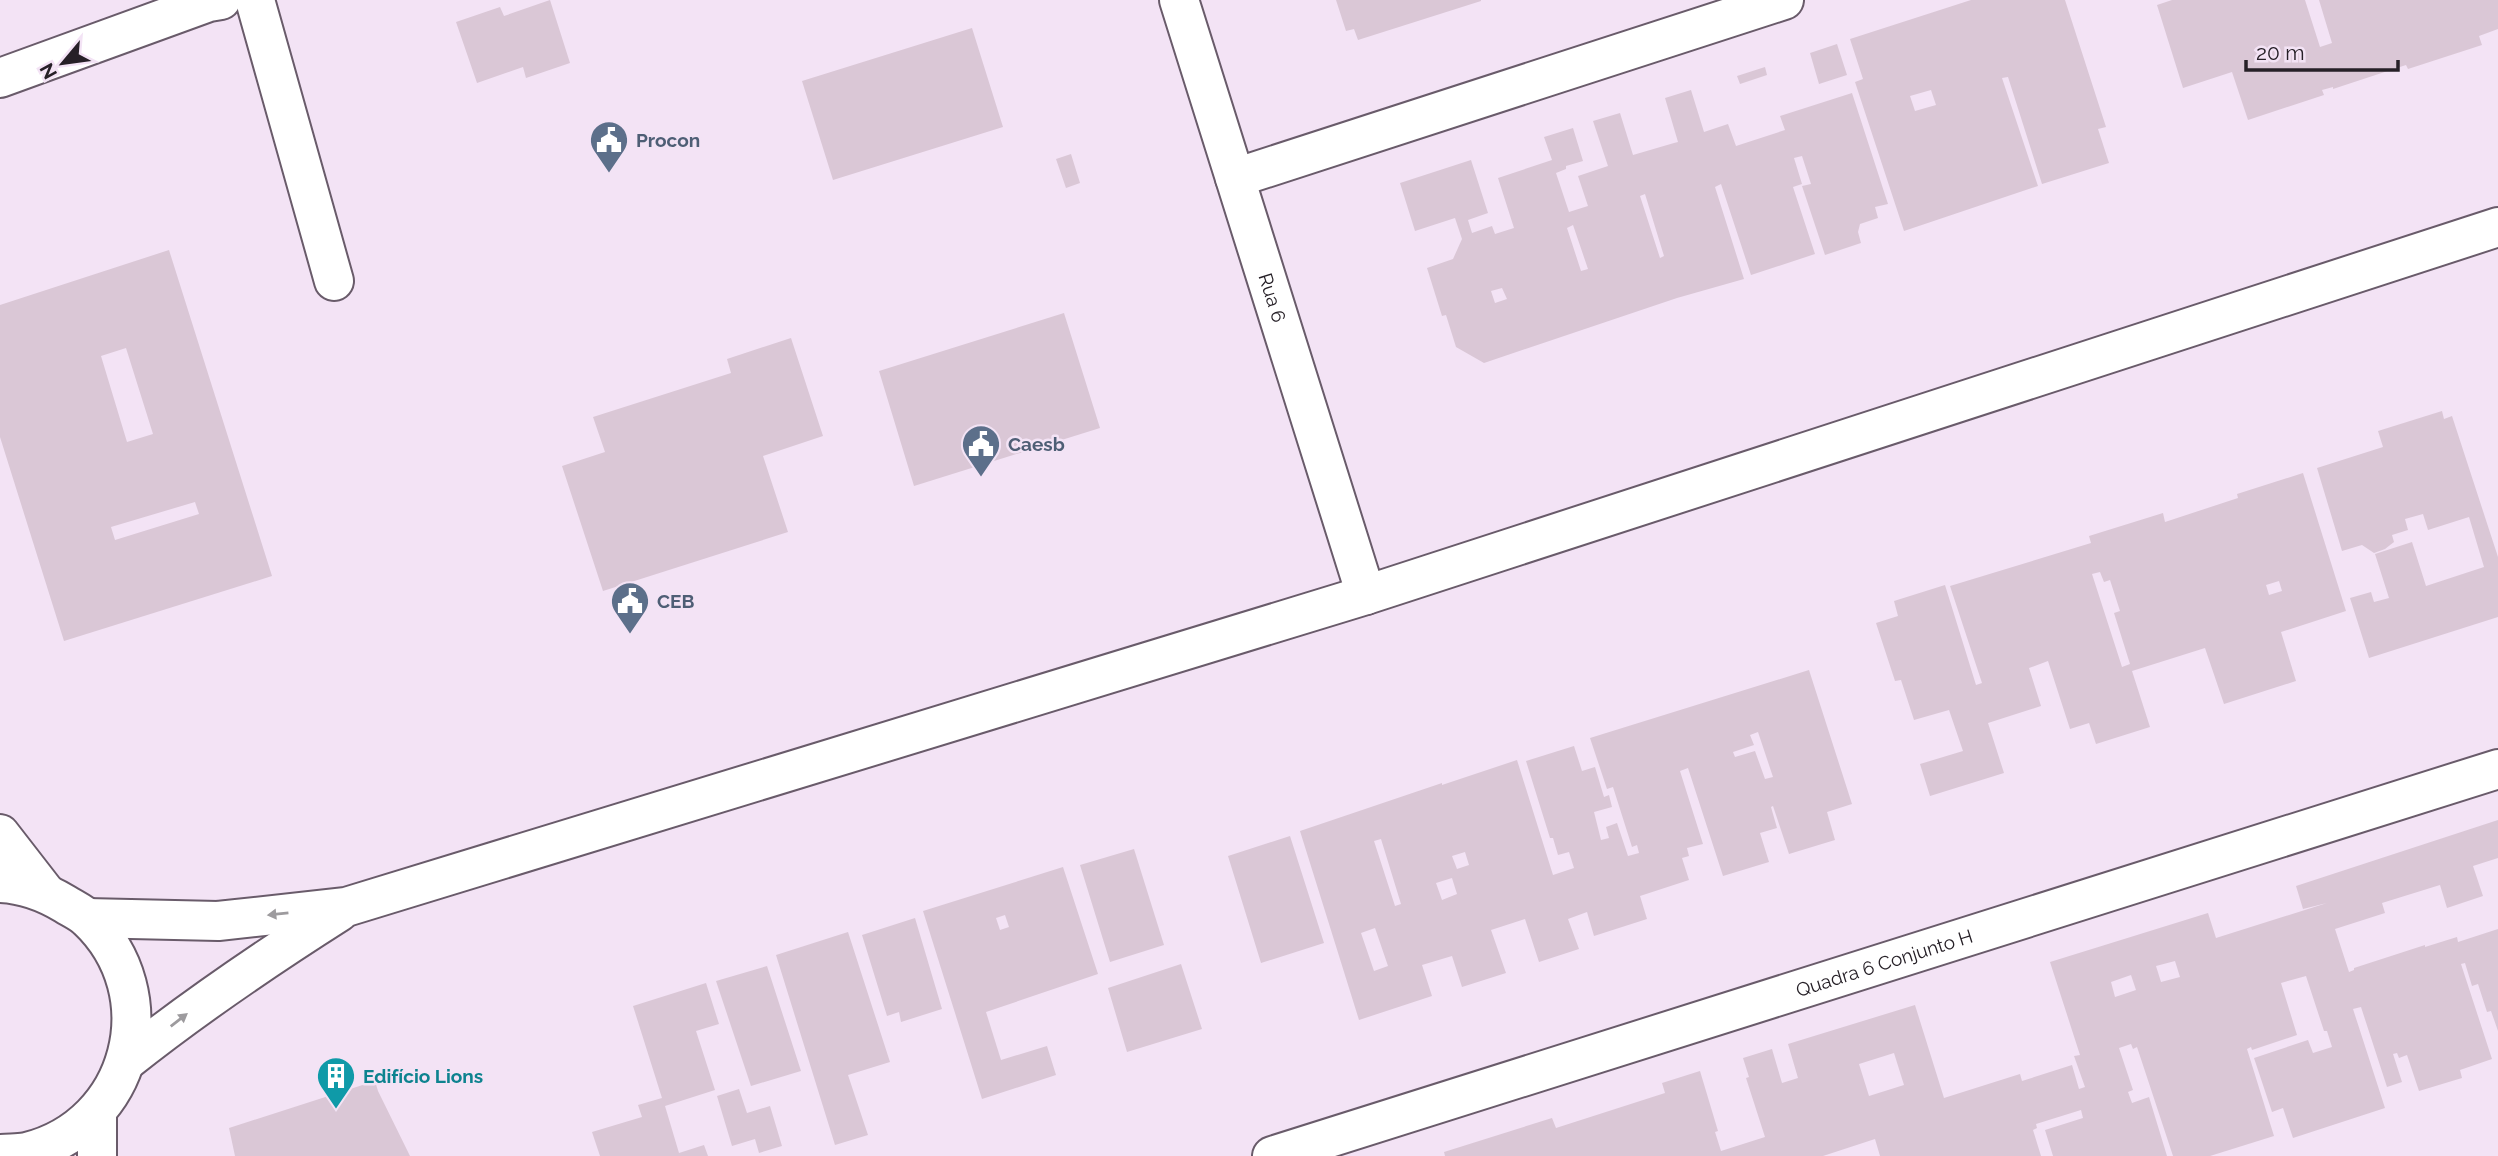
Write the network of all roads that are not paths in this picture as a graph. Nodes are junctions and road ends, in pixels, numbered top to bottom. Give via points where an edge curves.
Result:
1 (221, 0) edge
2 (255, 0) edge
3 (1180, 0) edge
4 (1784, 0) edge
5 (0, 78) edge
6 (1235, 178) junction
7 (2498, 227) edge
8 (334, 282) dead end
9 (1366, 595) junction
10 (2498, 769) edge
11 (0, 834) edge
12 (0, 883) edge
13 (45, 892) junction
14 (346, 907) junction
15 (87, 918) junction
16 (125, 1062) junction
17 (97, 1112) junction
18 (0, 1154) edge
19 (97, 1156) edge
20 (1272, 1156) edge

1 - 5 street
2 - 8 street
3 - 6 street, Rua 6
4 - 6 street
6 - 9 street, Rua 6
7 - 9 street
9 - 14 street
10 - 20 street, Quadra 6 Conjunto H
11 - 13 street
12 - 13 street
13 - 15 street
14 -> 15 street via 218,921
16 -> 14 street via 185,1014
15 - 16 street via 112,948 128,984 133,1024
16 - 17 street
17 - 18 street via 64,1138 26,1152
17 - 19 street

